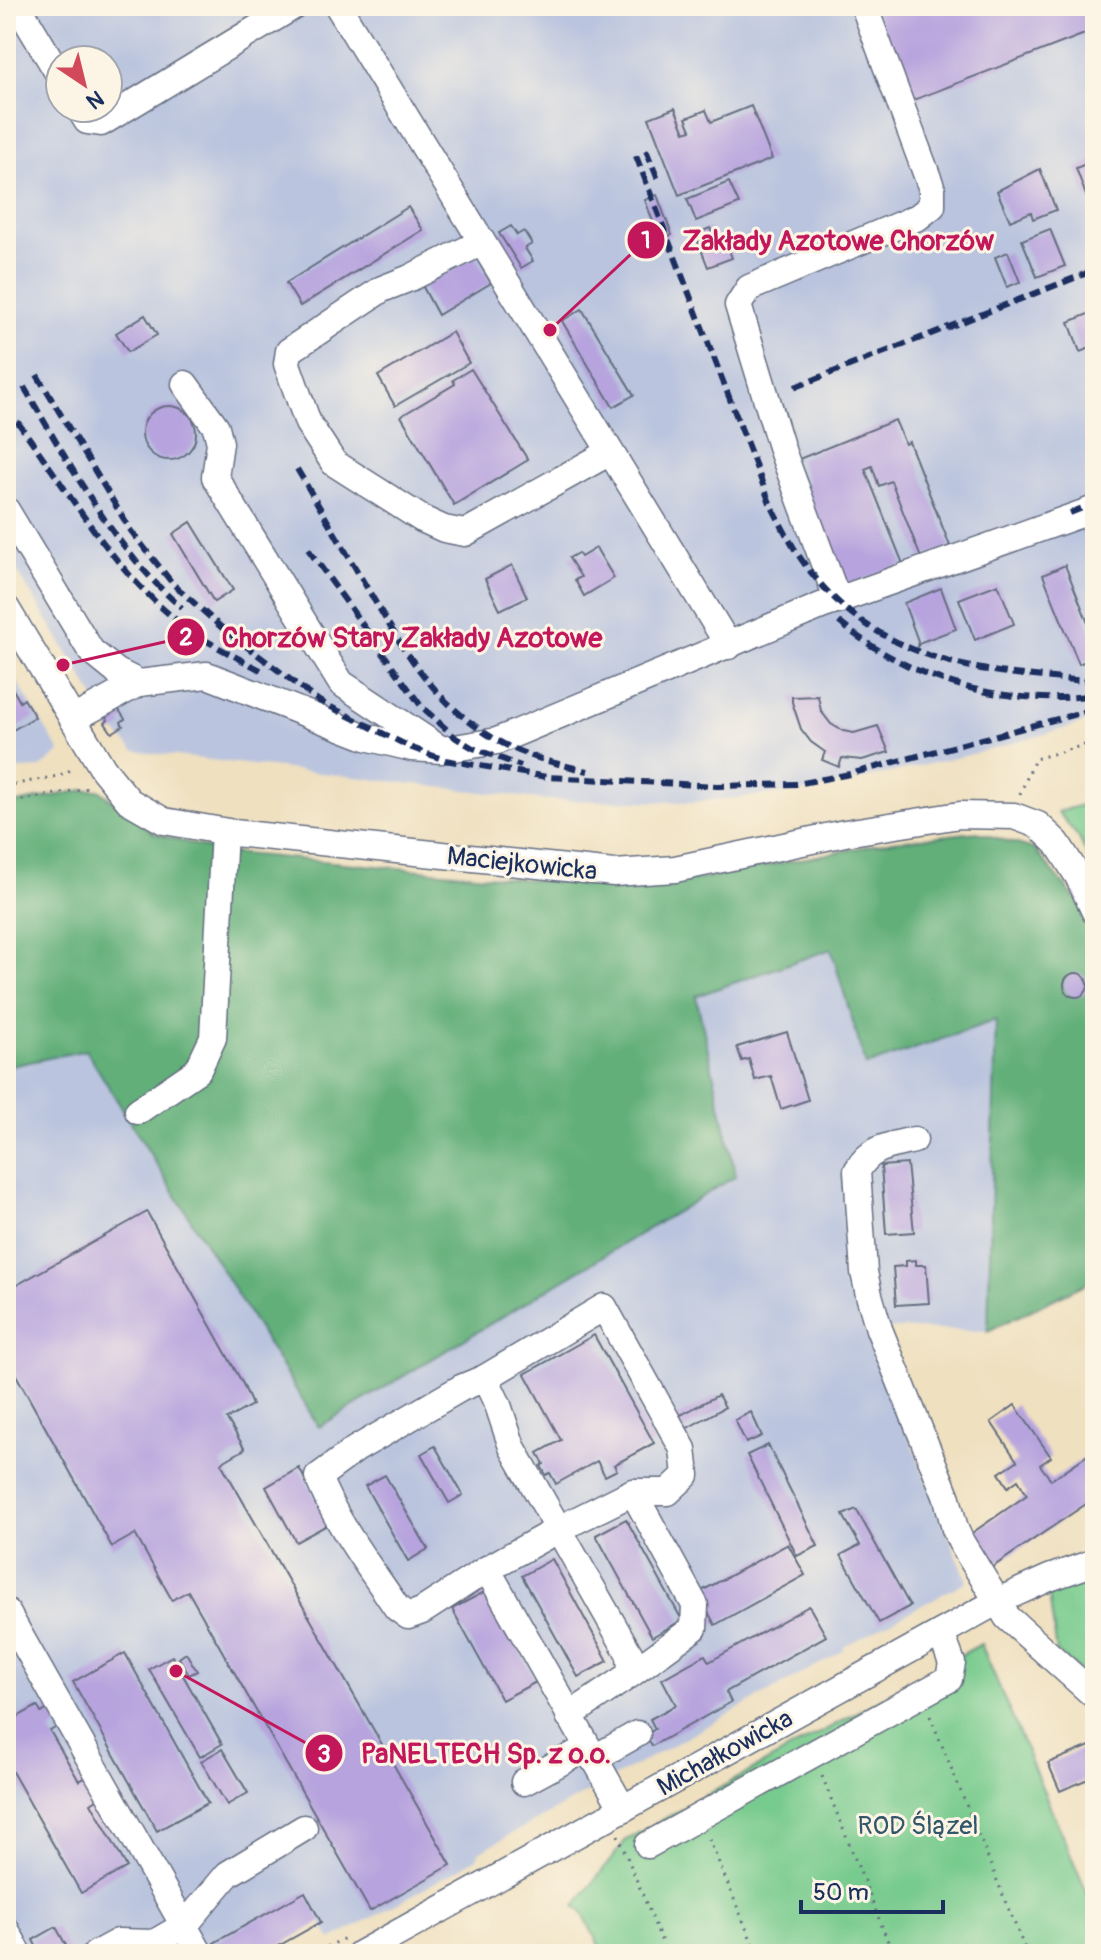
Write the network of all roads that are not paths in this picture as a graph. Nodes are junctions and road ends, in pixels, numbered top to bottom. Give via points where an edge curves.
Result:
1 (18, 6) edge
2 (294, 6) edge
3 (338, 6) edge
4 (864, 6) edge
5 (44, 49) edge
6 (124, 109) edge
7 (482, 242) junction
8 (185, 384) dead end
9 (610, 452) junction
10 (1095, 509) edge
11 (6, 510) edge
12 (838, 601) junction
13 (6, 608) edge
14 (729, 646) junction
15 (139, 683) junction
16 (73, 719) junction
17 (442, 750) junction
18 (224, 832) junction
19 (1095, 912) edge
20 (138, 1111) dead end
21 (914, 1140) dead end
22 (485, 1378) junction
23 (633, 1492) junction
24 (559, 1529) junction
25 (1095, 1562) edge
26 (487, 1569) junction
27 (998, 1601) junction
28 (6, 1611) edge
29 (941, 1633) junction
30 (631, 1674) junction
31 (1095, 1696) edge
32 (569, 1716) junction
33 (637, 1734) dead end
34 (590, 1753) junction
35 (524, 1782) dead end
36 (617, 1813) junction
37 (304, 1828) dead end
38 (648, 1845) dead end
39 (185, 1925) junction
40 (6, 1930) edge
41 (157, 1948) edge
42 (19, 1954) edge
43 (96, 1954) edge
44 (200, 1954) edge
45 (360, 1954) edge

1 - 5 street
2 - 6 street
3 - 7 street
4 - 12 street via 932,189 932,206 918,217 749,288 738,305 783,453
7 - 9 street
7 - 9 street via 382,289 289,351 287,364 308,423 334,463 422,519 465,533
8 - 17 street via 216,427 220,443 215,477 341,683
9 - 14 street
10 - 12 street
11 - 15 street via 91,651
12 - 14 street
13 - 16 street, Maciejkowicka
14 - 17 street via 497,741
15 - 16 street
15 - 17 street via 207,675 366,737
16 - 18 street, Maciejkowicka via 129,801 164,821
18 - 19 street, Maciejkowicka via 614,873 675,869 960,815 1014,816 1038,825 1057,843
18 - 20 street via 213,1038 198,1070
21 - 27 street via 872,1151 857,1171 864,1272 879,1329 955,1529
22 - 23 street via 604,1307 683,1449 686,1475 668,1492
22 - 24 street via 512,1447
22 - 26 street via 356,1449 318,1477 349,1537 397,1608 408,1616
23 - 24 street
23 - 30 street via 695,1605 694,1628
24 - 26 street
24 - 30 street via 630,1655
25 - 27 street, Michałkowicka
26 - 32 street
27 - 29 street, Michałkowicka
27 - 31 street via 1013,1623
28 - 39 street
29 - 36 street, Michałkowicka
29 - 38 street via 952,1663 949,1679
30 - 32 street
32 - 34 street
33 - 34 street
34 - 35 street
34 - 36 street
36 - 45 street, Michałkowicka
37 - 39 street via 228,1874
39 - 41 street
39 - 44 street
40 - 42 street
41 - 43 street via 118,1942

